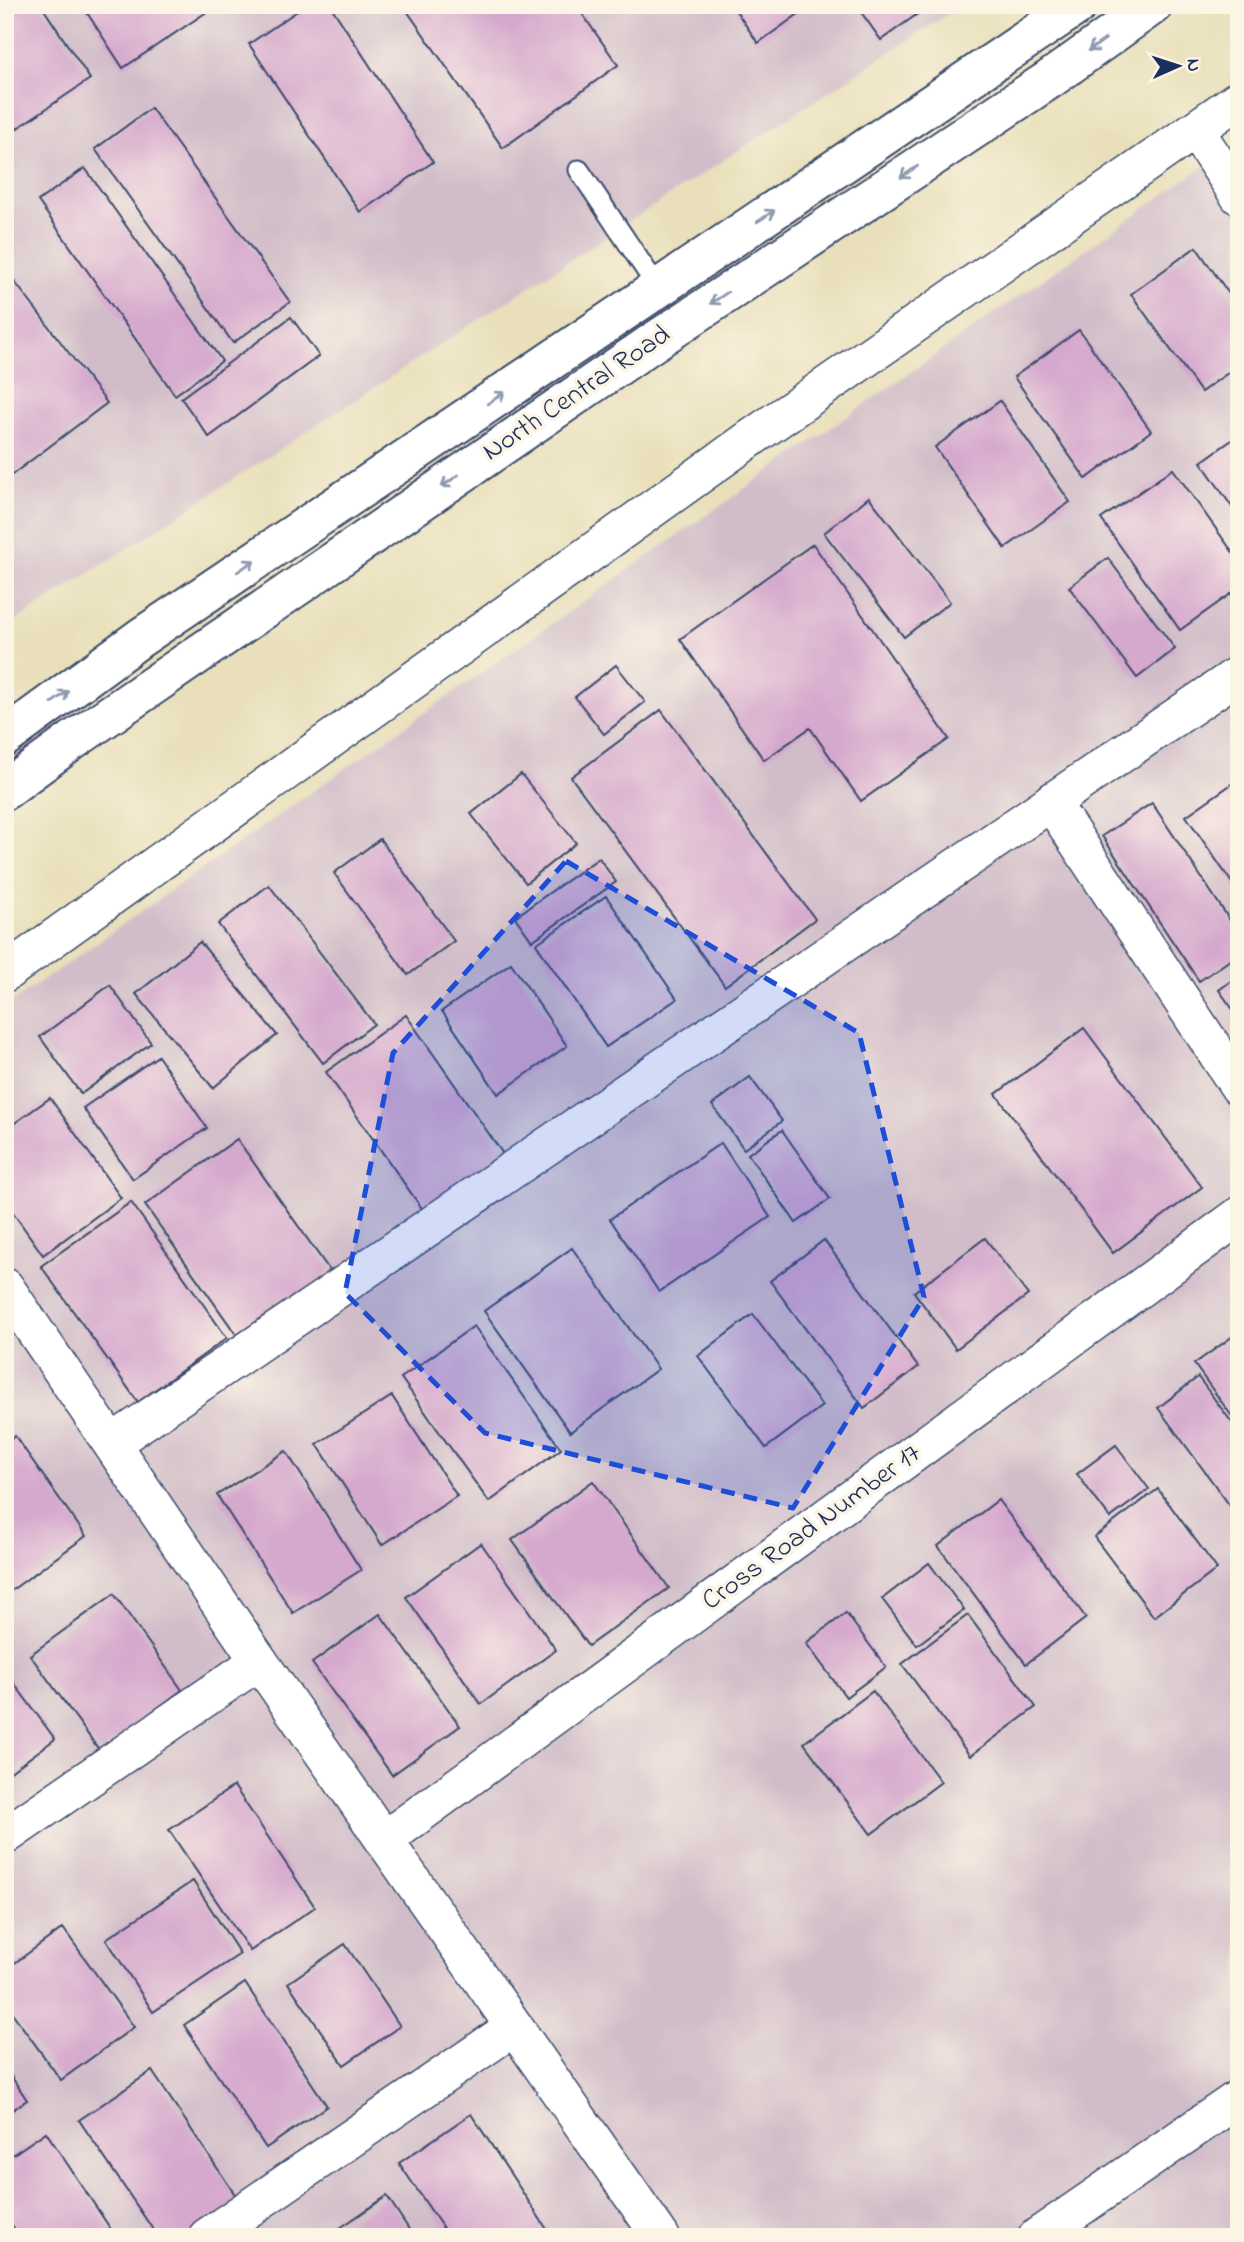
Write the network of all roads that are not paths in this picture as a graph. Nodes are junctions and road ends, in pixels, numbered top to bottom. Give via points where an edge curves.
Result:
1 (1078, 5) edge
2 (1153, 5) edge
3 (1239, 99) edge
4 (1195, 130) junction
5 (579, 170) dead end
6 (1239, 196) edge
7 (658, 288) junction
8 (1239, 674) edge
9 (5, 737) edge
10 (5, 790) edge
11 (1051, 802) junction
12 (5, 973) edge
13 (1239, 1087) edge
14 (1239, 1216) edge
15 (5, 1287) edge
16 (112, 1443) junction
17 (259, 1661) junction
18 (5, 1836) edge
19 (384, 1840) junction
20 (514, 2026) junction
21 (1239, 2098) edge
22 (207, 2237) edge
23 (661, 2237) edge
24 (1037, 2237) edge

7 -> 1 main road, North Central Road
2 -> 10 main road, North Central Road via 1050,79 652,342
3 - 4 street
4 - 6 street
4 - 12 street via 742,444
5 - 7 lane
9 -> 7 main road, North Central Road via 151,630
8 - 11 street
11 - 13 street
11 - 16 street
14 - 19 street, Cross Road Number 17
15 - 16 street
16 - 17 street
17 - 18 street
17 - 19 street
19 - 20 street
20 - 22 street
20 - 23 street
21 - 24 street

